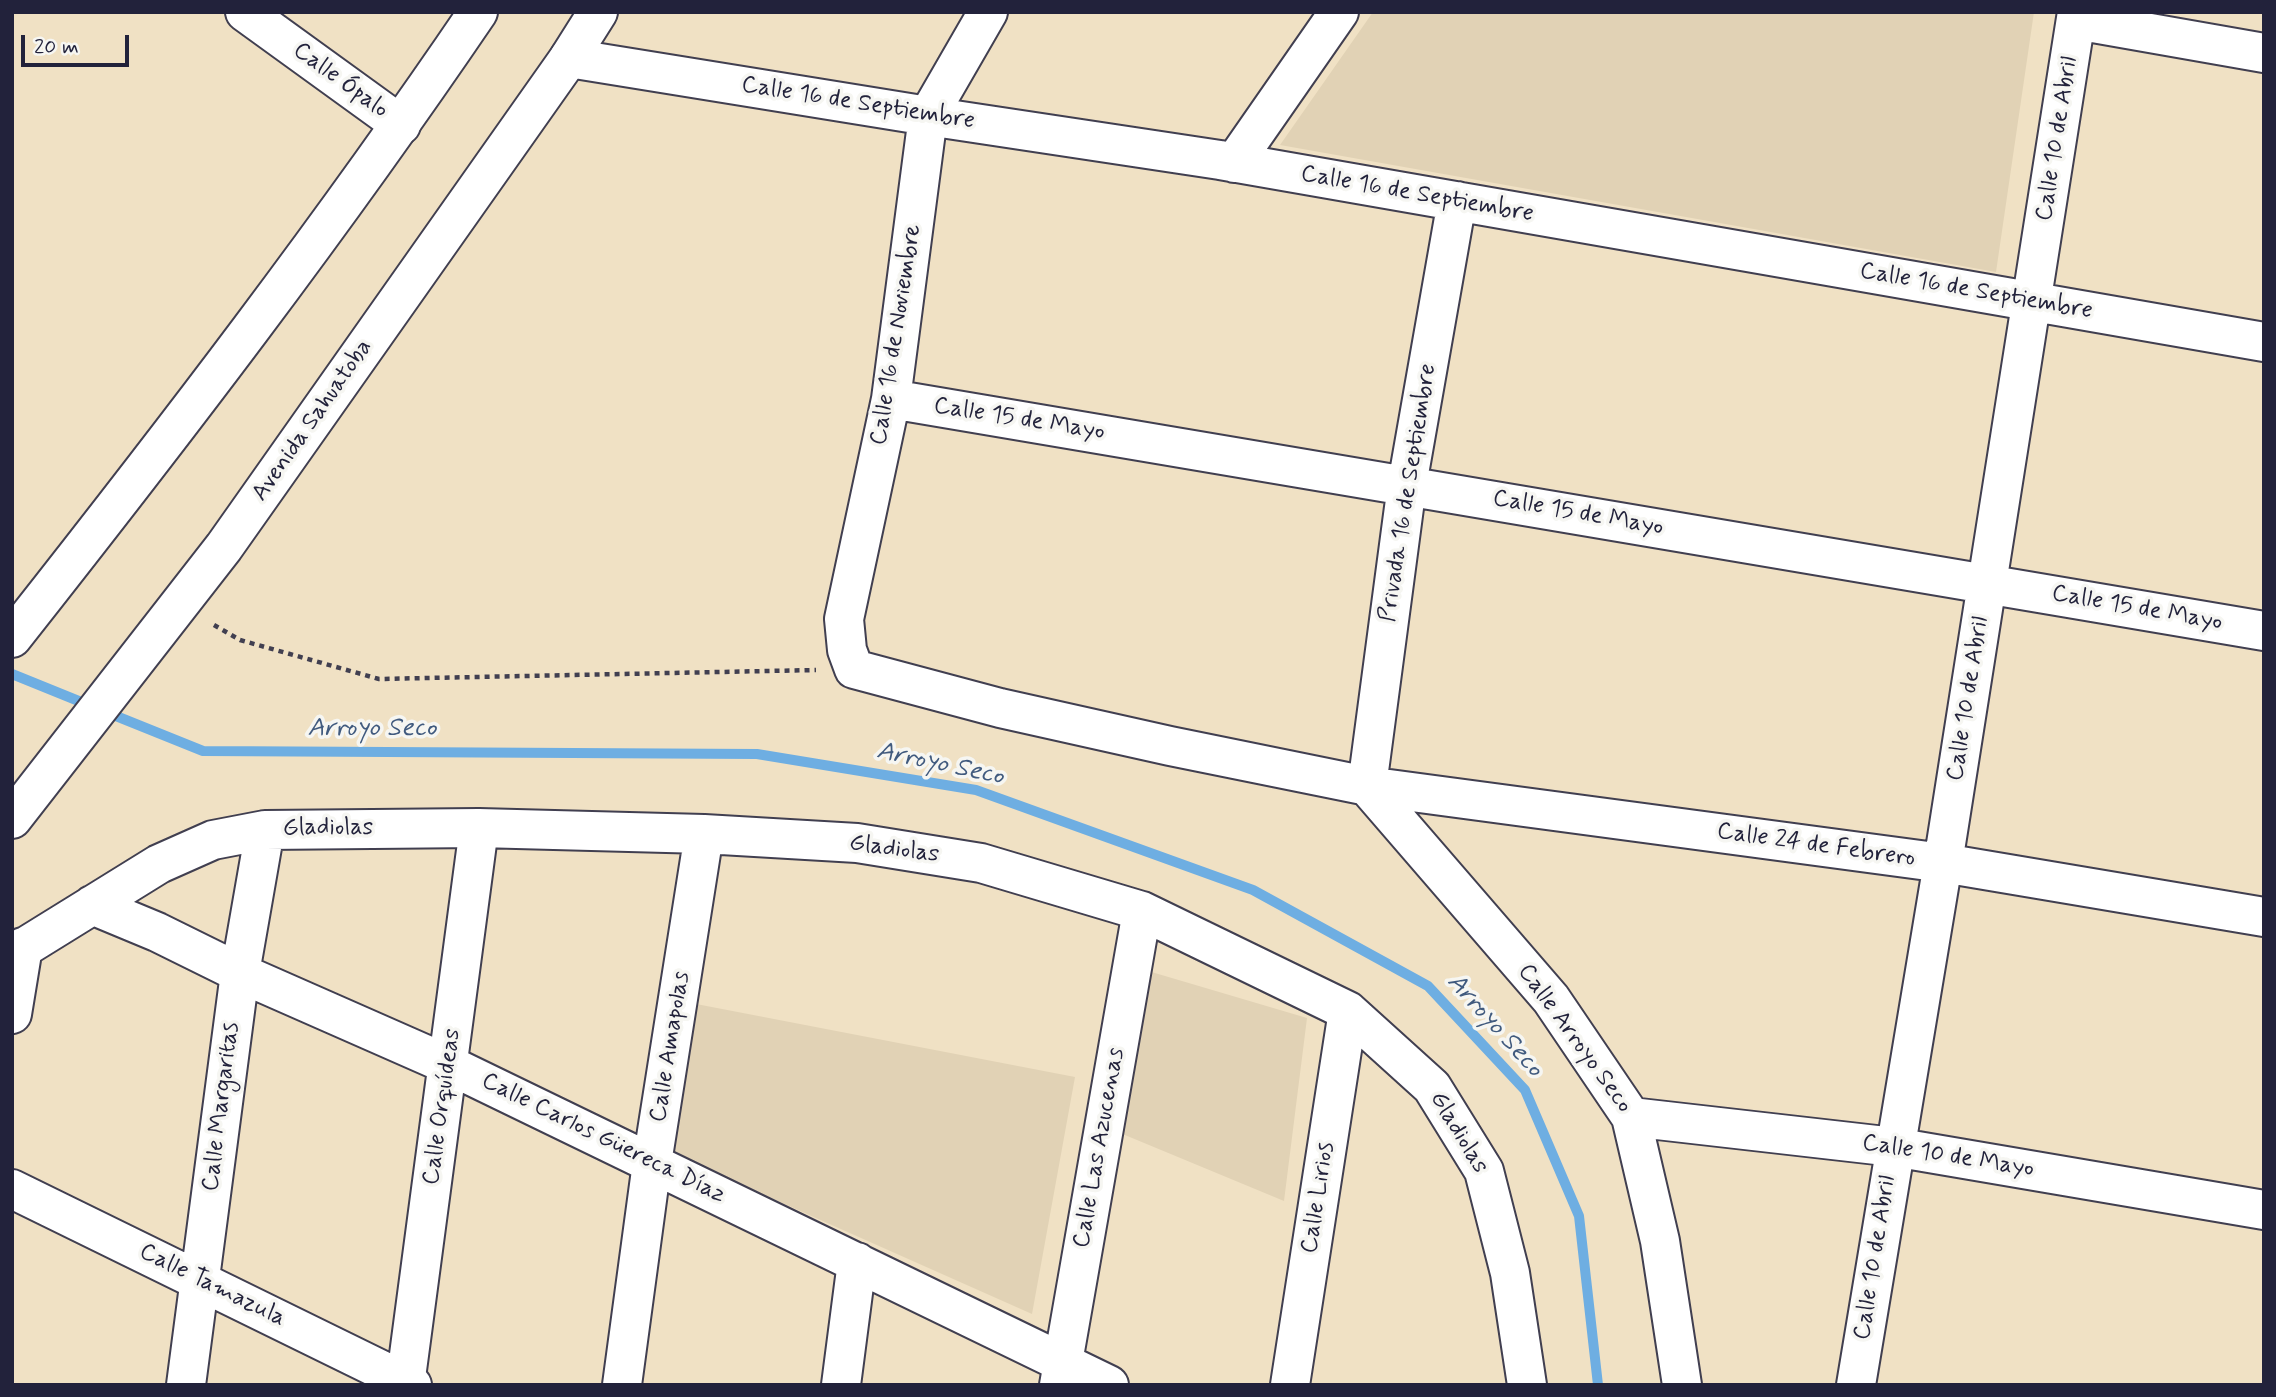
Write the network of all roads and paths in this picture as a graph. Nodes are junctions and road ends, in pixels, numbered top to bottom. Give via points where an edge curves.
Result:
1 (245, 12) edge
2 (478, 12) edge
3 (598, 12) edge
4 (988, 12) edge
5 (1334, 14) edge
6 (2077, 16) edge
7 (2264, 53) edge
8 (569, 58) junction
9 (928, 116) junction
10 (401, 125) junction
11 (1234, 163) junction
12 (1457, 201) junction
13 (2032, 302) junction
14 (2264, 342) edge
15 (891, 399) junction
16 (1407, 485) junction
17 (1987, 584) junction
18 (214, 625) dead end
19 (2264, 631) edge
20 (12, 638) edge
21 (854, 669) junction
22 (1367, 786) junction
23 (12, 819) edge
24 (479, 828) junction
25 (265, 830) junction
26 (704, 834) junction
27 (1942, 863) junction
28 (92, 905) junction
29 (1142, 911) junction
30 (2264, 917) edge
31 (18, 951) edge
32 (240, 973) junction
33 (1349, 1011) junction
34 (12, 1014) edge
35 (449, 1065) junction
36 (1631, 1117) junction
37 (1894, 1147) junction
38 (652, 1163) junction
39 (12, 1189) edge
40 (2264, 1210) edge
41 (857, 1262) junction
42 (200, 1280) junction
43 (1061, 1374) edge
44 (1521, 1374) edge
45 (408, 1384) edge
46 (186, 1385) edge
47 (622, 1385) edge
48 (841, 1385) edge
49 (1109, 1385) edge
50 (1290, 1385) edge
51 (1682, 1385) edge
52 (1856, 1385) edge

1 - 10 street, Calle Ópalo
2 - 10 street
3 - 8 street, Avenida Sahuatoba
4 - 9 street, Calle 16 de Noviembre
5 - 11 street
6 - 7 street
6 - 13 street, Calle 10 de Abril
8 - 9 street, Calle 16 de Septiembre
8 - 23 street, Avenida Sahuatoba via 224,547
9 - 11 street, Calle 16 de Septiembre
9 - 15 street, Calle 16 de Noviembre
10 - 20 street
11 - 12 street, Calle 16 de Septiembre
12 - 13 street, Calle 16 de Septiembre
12 - 16 street, Privada 16 de Septiembre
13 - 14 street, Calle 16 de Septiembre
13 - 17 street, Calle 10 de Abril
15 - 16 street, Calle 15 de Mayo
15 - 21 street, Calle 16 de Noviembre via 844,619
16 - 17 street, Calle 15 de Mayo
16 - 22 street, Privada 16 de Septiembre
17 - 19 street, Calle 15 de Mayo
17 - 27 street, Calle 10 de Abril
18 - 21 path via 240,640 379,679
21 - 22 street via 1000,708
22 - 27 street, Calle 24 de Febrero
22 - 36 street, Calle Arroyo Seco via 1551,999
24 - 25 street, Gladiolas
24 - 26 street, Gladiolas
24 - 35 street, Calle Orquídeas
25 - 28 street, Gladiolas via 213,840 159,864
25 - 32 street, Calle Margaritas
26 - 29 street, Gladiolas via 857,843 981,863
26 - 38 street, Calle Amapolas
27 - 30 street, Calle 24 de Febrero
27 - 37 street, Calle 10 de Abril
28 - 31 street, Gladiolas
28 - 32 street, Calle Carlos Güereca Díaz
29 - 33 street, Gladiolas
29 - 43 street, Calle Las Azucenas
31 - 34 street
32 - 35 street, Calle Carlos Güereca Díaz
32 - 42 street, Calle Margaritas
33 - 44 street, Gladiolas via 1432,1087 1484,1171 1510,1273
33 - 50 street, Calle Lirios
35 - 38 street, Calle Carlos Güereca Díaz
35 - 45 street, Calle Orquídeas
36 - 37 street, Calle 10 de Mayo
36 - 51 street, Calle Arroyo Seco via 1660,1241
37 - 40 street, Calle 10 de Mayo
37 - 52 street, Calle 10 de Abril
38 - 41 street, Calle Carlos Güereca Díaz
38 - 47 street, Calle Amapolas
39 - 42 street, Calle Tamazula
41 - 43 street, Calle Carlos Güereca Díaz
41 - 48 street
42 - 45 street, Calle Tamazula
42 - 46 street, Calle Margaritas
43 - 49 street, Calle Carlos Güereca Díaz

